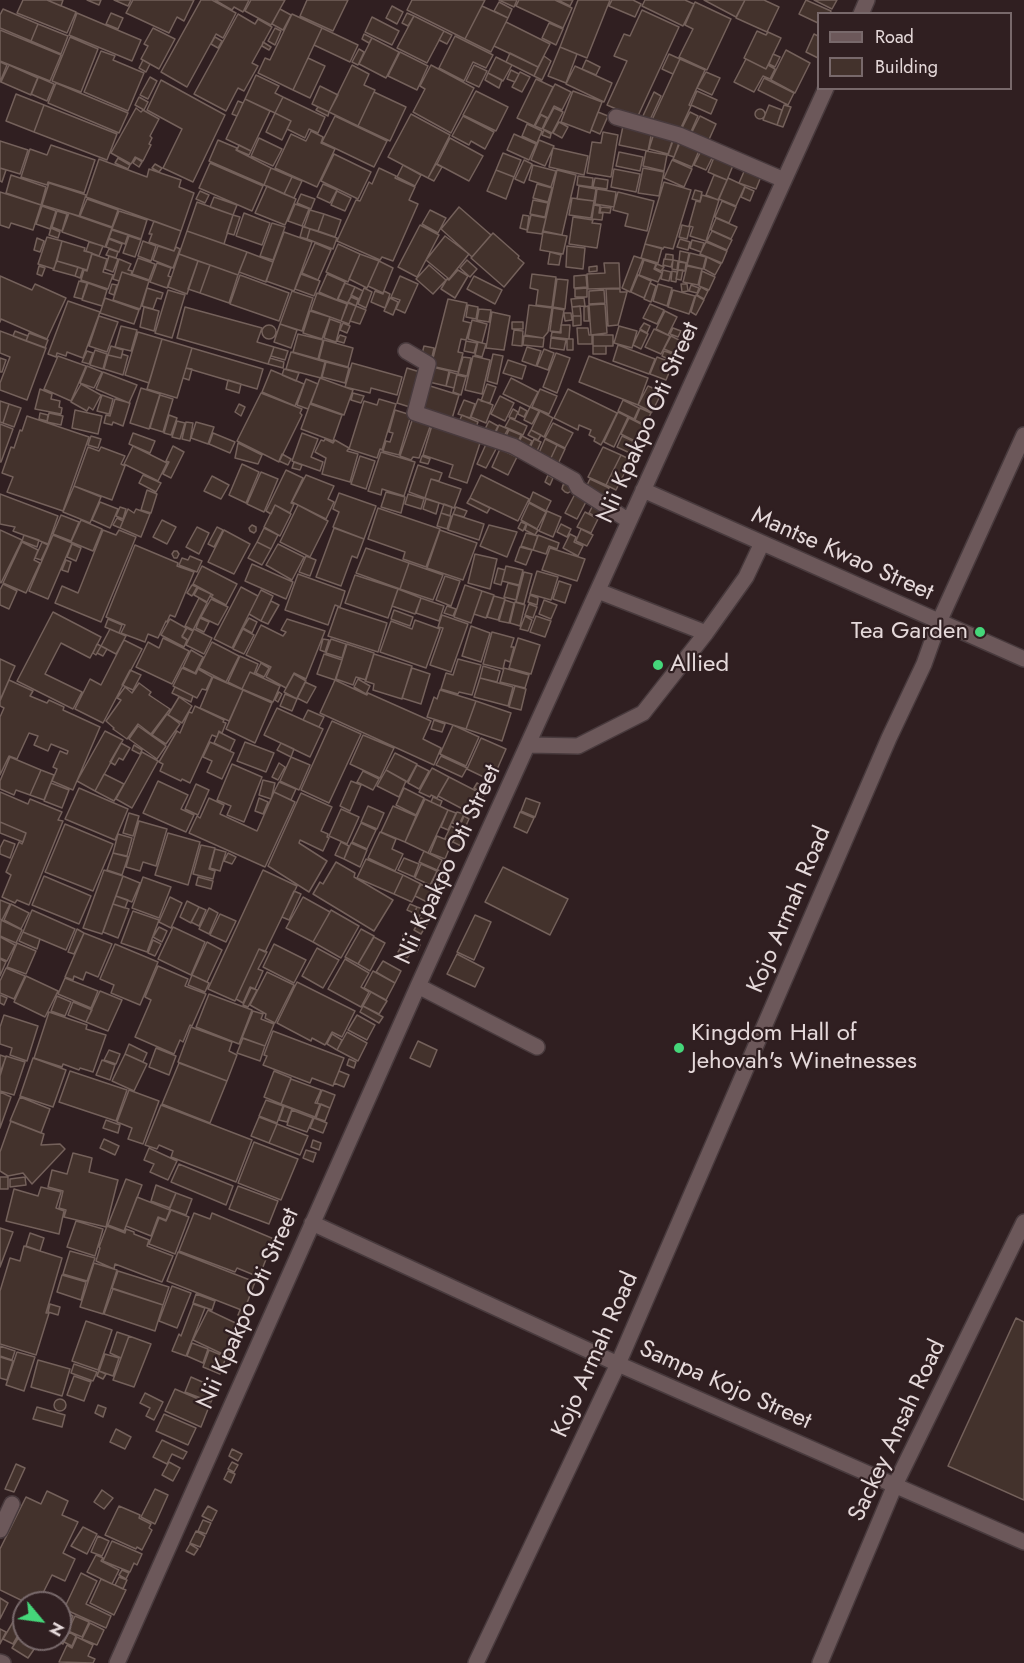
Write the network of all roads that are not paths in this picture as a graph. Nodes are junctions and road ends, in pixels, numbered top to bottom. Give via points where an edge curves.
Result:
1 (825, 90) edge
2 (616, 117) dead end
3 (784, 180) junction
4 (406, 351) dead end
5 (1024, 435) edge
6 (643, 490) junction
7 (629, 521) junction
8 (762, 543) junction
9 (598, 591) junction
10 (939, 622) junction
11 (706, 633) junction
12 (1024, 659) edge
13 (529, 744) junction
14 (418, 986) junction
15 (537, 1047) dead end
16 (1024, 1222) edge
17 (312, 1223) junction
18 (618, 1364) junction
19 (895, 1485) junction
20 (12, 1504) dead end
21 (0, 1530) edge
22 (1024, 1542) edge
23 (117, 1663) edge
24 (476, 1663) edge
25 (820, 1663) edge

1 - 3 street, Nii Kpakpo Oti Street
2 - 3 street via 680,135
3 - 6 street, Nii Kpakpo Oti Street
4 - 7 street via 428,364 415,412 513,446 574,480 578,488
5 - 10 street, Kojo Armah Road
6 - 7 street, Nii Kpakpo Oti Street
6 - 8 street, Mantse Kwao Street
7 - 9 street, Nii Kpakpo Oti Street
8 - 10 street, Mantse Kwao Street
8 - 11 street via 746,577
9 - 11 street
9 - 13 street, Nii Kpakpo Oti Street
10 - 12 street, Mantse Kwao Street
10 - 18 street, Kojo Armah Road
11 - 13 street via 643,713 578,746
13 - 14 street, Nii Kpakpo Oti Street
14 - 15 street
14 - 17 street, Nii Kpakpo Oti Street
16 - 19 street, Sackey Ansah Road
17 - 18 street, Sampa Kojo Street
17 - 23 street, Nii Kpakpo Oti Street
18 - 19 street, Sampa Kojo Street
18 - 24 street, Kojo Armah Road
19 - 22 street, Sampa Kojo Street
19 - 25 street, Sackey Ansah Road
20 - 21 street

